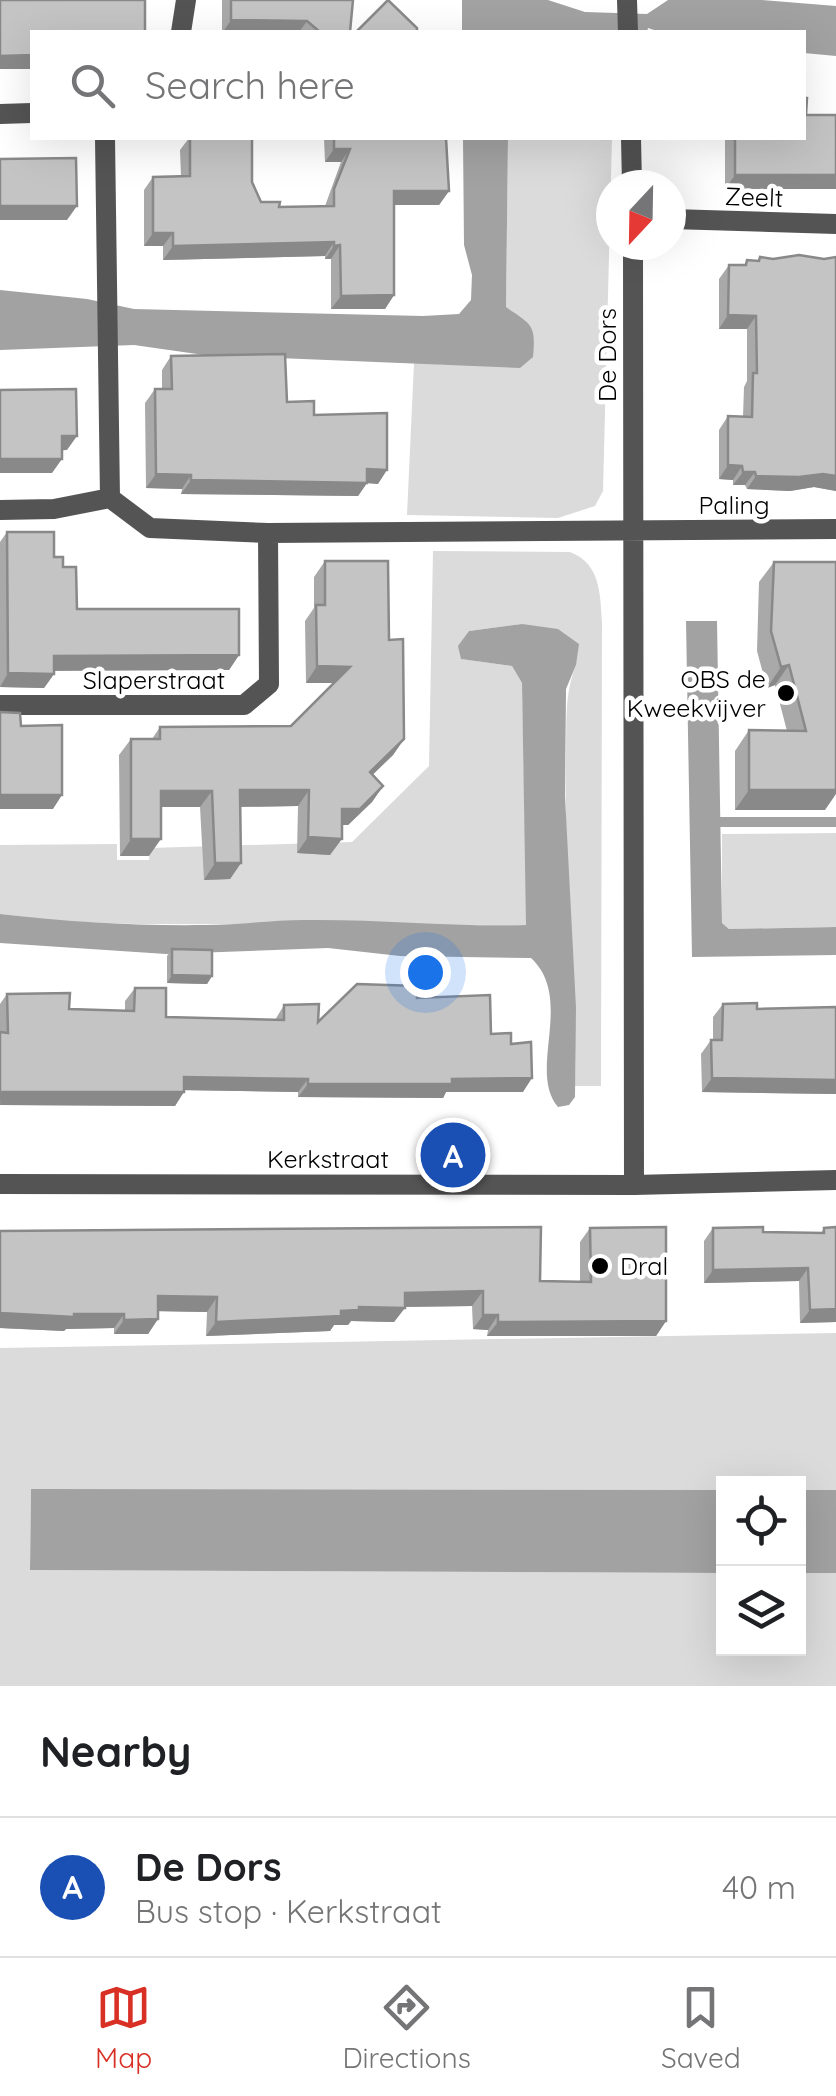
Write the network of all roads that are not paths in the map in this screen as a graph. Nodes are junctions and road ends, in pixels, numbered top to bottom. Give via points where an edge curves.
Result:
1 (186, 0) edge
2 (627, 0) edge
3 (181, 30) edge
4 (628, 30) edge
5 (0, 114) edge
6 (30, 114) edge
7 (105, 140) edge
8 (630, 140) edge
9 (631, 170) edge
10 (686, 219) edge
11 (836, 224) edge
12 (633, 260) edge
13 (110, 498) junction
14 (0, 510) edge
15 (836, 529) edge
16 (631, 530) junction
17 (268, 533) junction
18 (0, 705) edge
19 (836, 1180) edge
20 (0, 1184) edge
21 (634, 1185) junction

1 - 3 street
2 - 4 street
5 - 6 street
7 - 13 street
8 - 9 street
10 - 11 street, Zeelt
12 - 16 street, De Dors
13 - 14 street
13 - 17 street via 150,528
15 - 16 street, Paling
16 - 17 street
16 - 21 street, De Dors
17 - 18 street, Slaperstraat via 269,684 244,706
19 - 21 street, Kerkstraat
20 - 21 street, Kerkstraat

